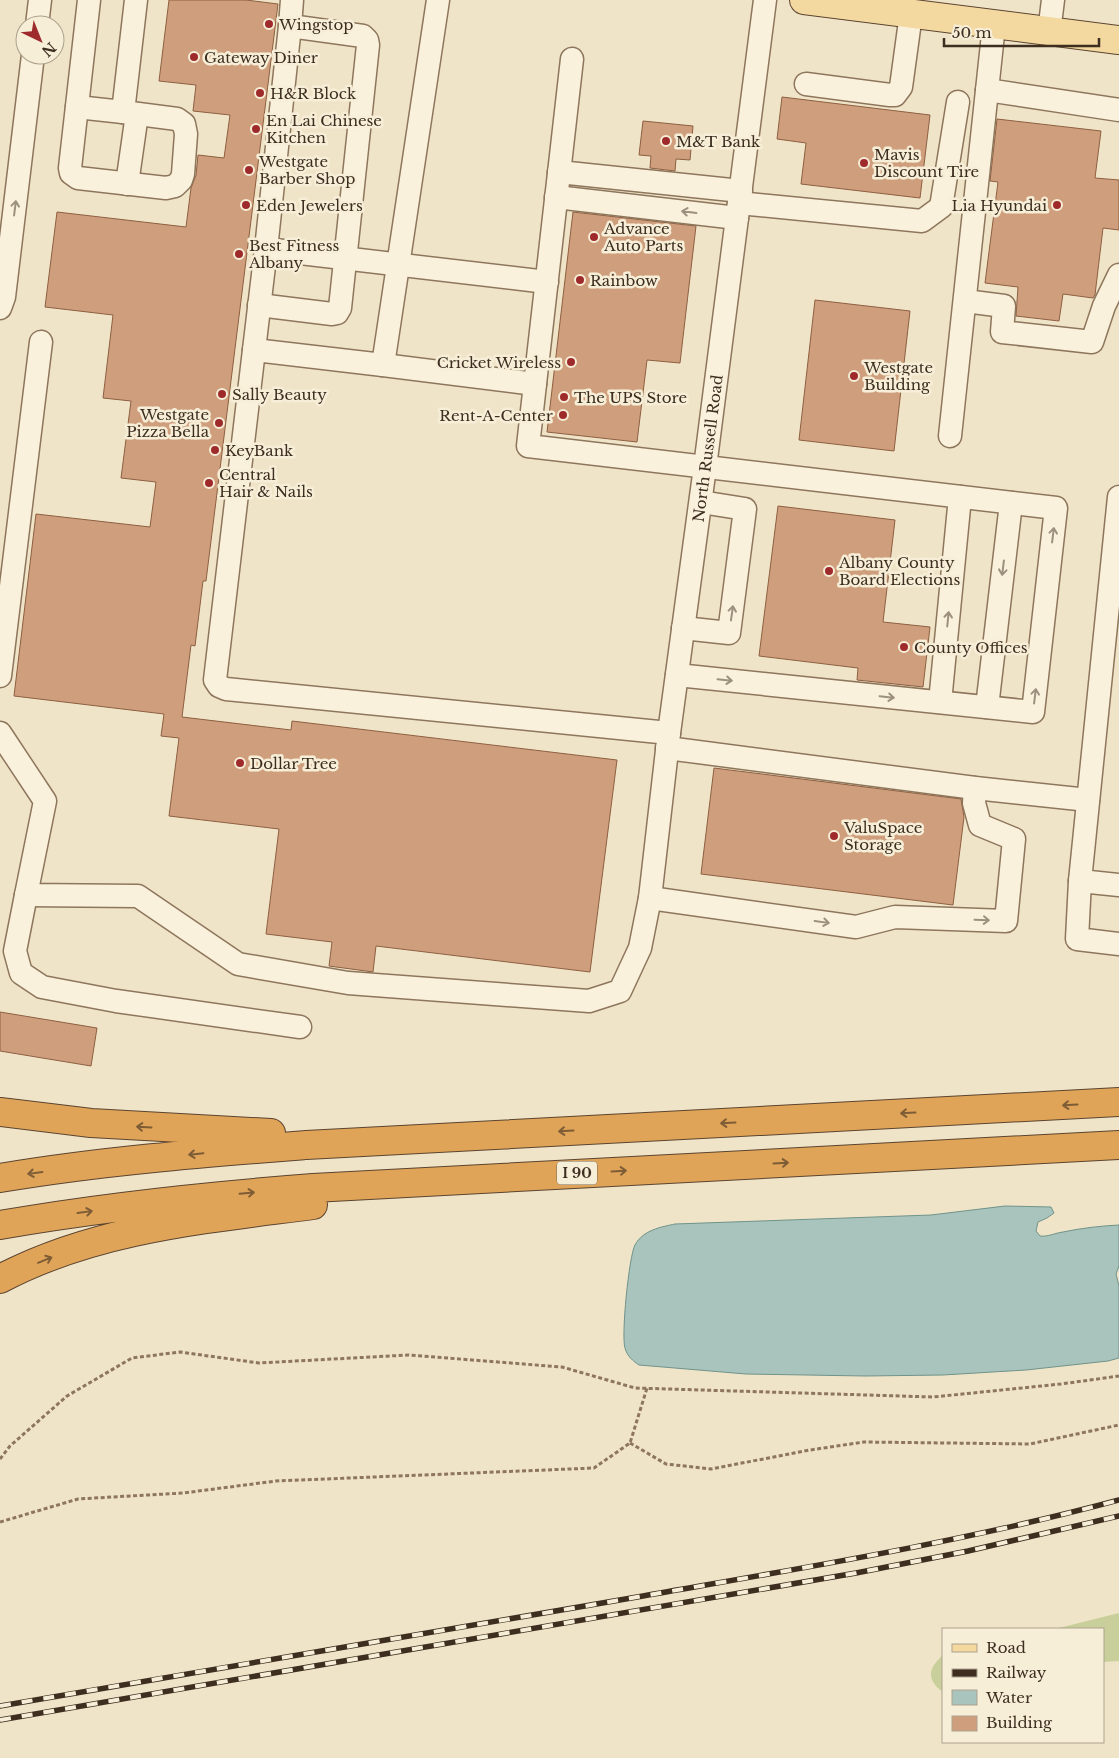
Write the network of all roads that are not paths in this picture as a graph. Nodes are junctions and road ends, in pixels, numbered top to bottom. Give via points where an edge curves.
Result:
1 (40, 0) edge
2 (89, 0) edge
3 (136, 0) edge
4 (292, 0) edge
5 (438, 0) edge
6 (765, 0) edge
7 (1053, 0) edge
8 (817, 1) edge
9 (911, 14) junction
10 (38, 15) edge
11 (994, 25) junction
12 (290, 26) junction
13 (1049, 32) junction
14 (1119, 40) edge
15 (572, 59) dead end
16 (32, 65) edge
17 (806, 84) dead end
18 (987, 90) junction
19 (958, 102) dead end
20 (77, 107) junction
21 (1119, 110) edge
22 (130, 113) junction
23 (559, 172) junction
24 (127, 184) junction
25 (556, 197) junction
26 (739, 204) junction
27 (10, 247) junction
28 (266, 249) junction
29 (346, 260) junction
30 (399, 264) junction
31 (0, 270) edge
32 (1119, 275) edge
33 (547, 282) junction
34 (965, 301) junction
35 (259, 305) junction
36 (0, 308) edge
37 (41, 342) dead end
38 (254, 350) junction
39 (382, 365) junction
40 (535, 384) junction
41 (950, 436) dead end
42 (705, 467) junction
43 (960, 497) junction
44 (1119, 497) edge
45 (700, 502) junction
46 (1011, 502) junction
47 (6, 579) edge
48 (683, 628) junction
49 (677, 675) junction
50 (0, 676) edge
51 (940, 702) junction
52 (987, 707) junction
53 (0, 733) edge
54 (668, 741) junction
55 (975, 788) junction
56 (1088, 800) junction
57 (1080, 881) junction
58 (1119, 885) edge
59 (26, 895) junction
60 (650, 898) junction
61 (1119, 944) edge
62 (300, 1027) dead end
63 (1119, 1102) edge
64 (0, 1112) edge
65 (402, 1140) junction
66 (1119, 1145) edge
67 (558, 1174) junction
68 (0, 1178) edge
69 (0, 1225) edge
70 (0, 1279) edge

1 - 10 lane
2 - 20 lane
3 - 22 lane
4 - 12 lane
5 - 30 lane
6 - 26 lane, North Russell Road
7 - 13 lane
8 - 9 main road
9 - 11 main road
9 - 17 lane via 901,87 896,94
11 - 13 main road
11 - 18 lane
12 - 28 lane
12 - 29 lane via 362,35 368,42
13 - 14 main road
15 - 23 lane
27 -> 16 lane
18 - 21 lane
18 - 34 lane
19 - 26 lane via 941,207 922,221
20 - 22 lane
20 - 24 lane via 71,173 76,178
22 - 24 lane
22 - 24 lane via 177,119 184,124 186,134 180,182 172,187
23 - 25 lane
23 - 26 lane via 716,188
26 -> 25 lane
25 - 33 lane
26 - 42 lane, North Russell Road
27 - 31 lane
27 - 36 lane
28 - 29 lane
28 - 35 lane
29 - 30 lane
29 - 35 lane via 341,306 336,314
30 - 33 lane
30 - 39 lane
32 - 34 lane via 1092,342 1002,332 1004,306
33 - 40 lane
34 - 41 lane
35 - 38 lane
37 - 47 lane
38 - 39 lane
38 - 54 lane via 215,675 217,684 226,689
39 - 40 lane
40 - 42 lane via 528,446
42 - 43 lane
42 - 45 lane, North Russell Road
43 - 46 lane
51 -> 43 lane
44 - 56 lane
45 - 48 lane, North Russell Road
48 -> 45 lane via 729,633 746,509
46 -> 52 lane
52 -> 46 lane via 1033,712 1056,508
47 - 50 lane
48 - 49 lane, North Russell Road
49 -> 51 lane
49 - 54 lane, North Russell Road
51 - 52 lane
53 - 59 lane via 45,801
54 - 55 lane
54 - 60 lane, North Russell Road
55 - 56 lane
60 -> 55 lane via 856,927 895,917 1006,921 1014,839 980,825 974,803
56 - 57 lane
57 - 58 lane
57 - 61 lane via 1077,939
59 - 60 lane, North Russell Road via 138,896 238,964 348,983 590,1001 620,991 640,948
59 - 62 lane via 15,951 21,973 42,987
63 -> 65 highway
65 -> 64 highway via 134,1126
65 -> 68 highway via 120,1161
67 -> 66 highway, I 90
69 -> 67 highway, I 90 via 219,1196
70 -> 67 highway via 100,1241 181,1222

